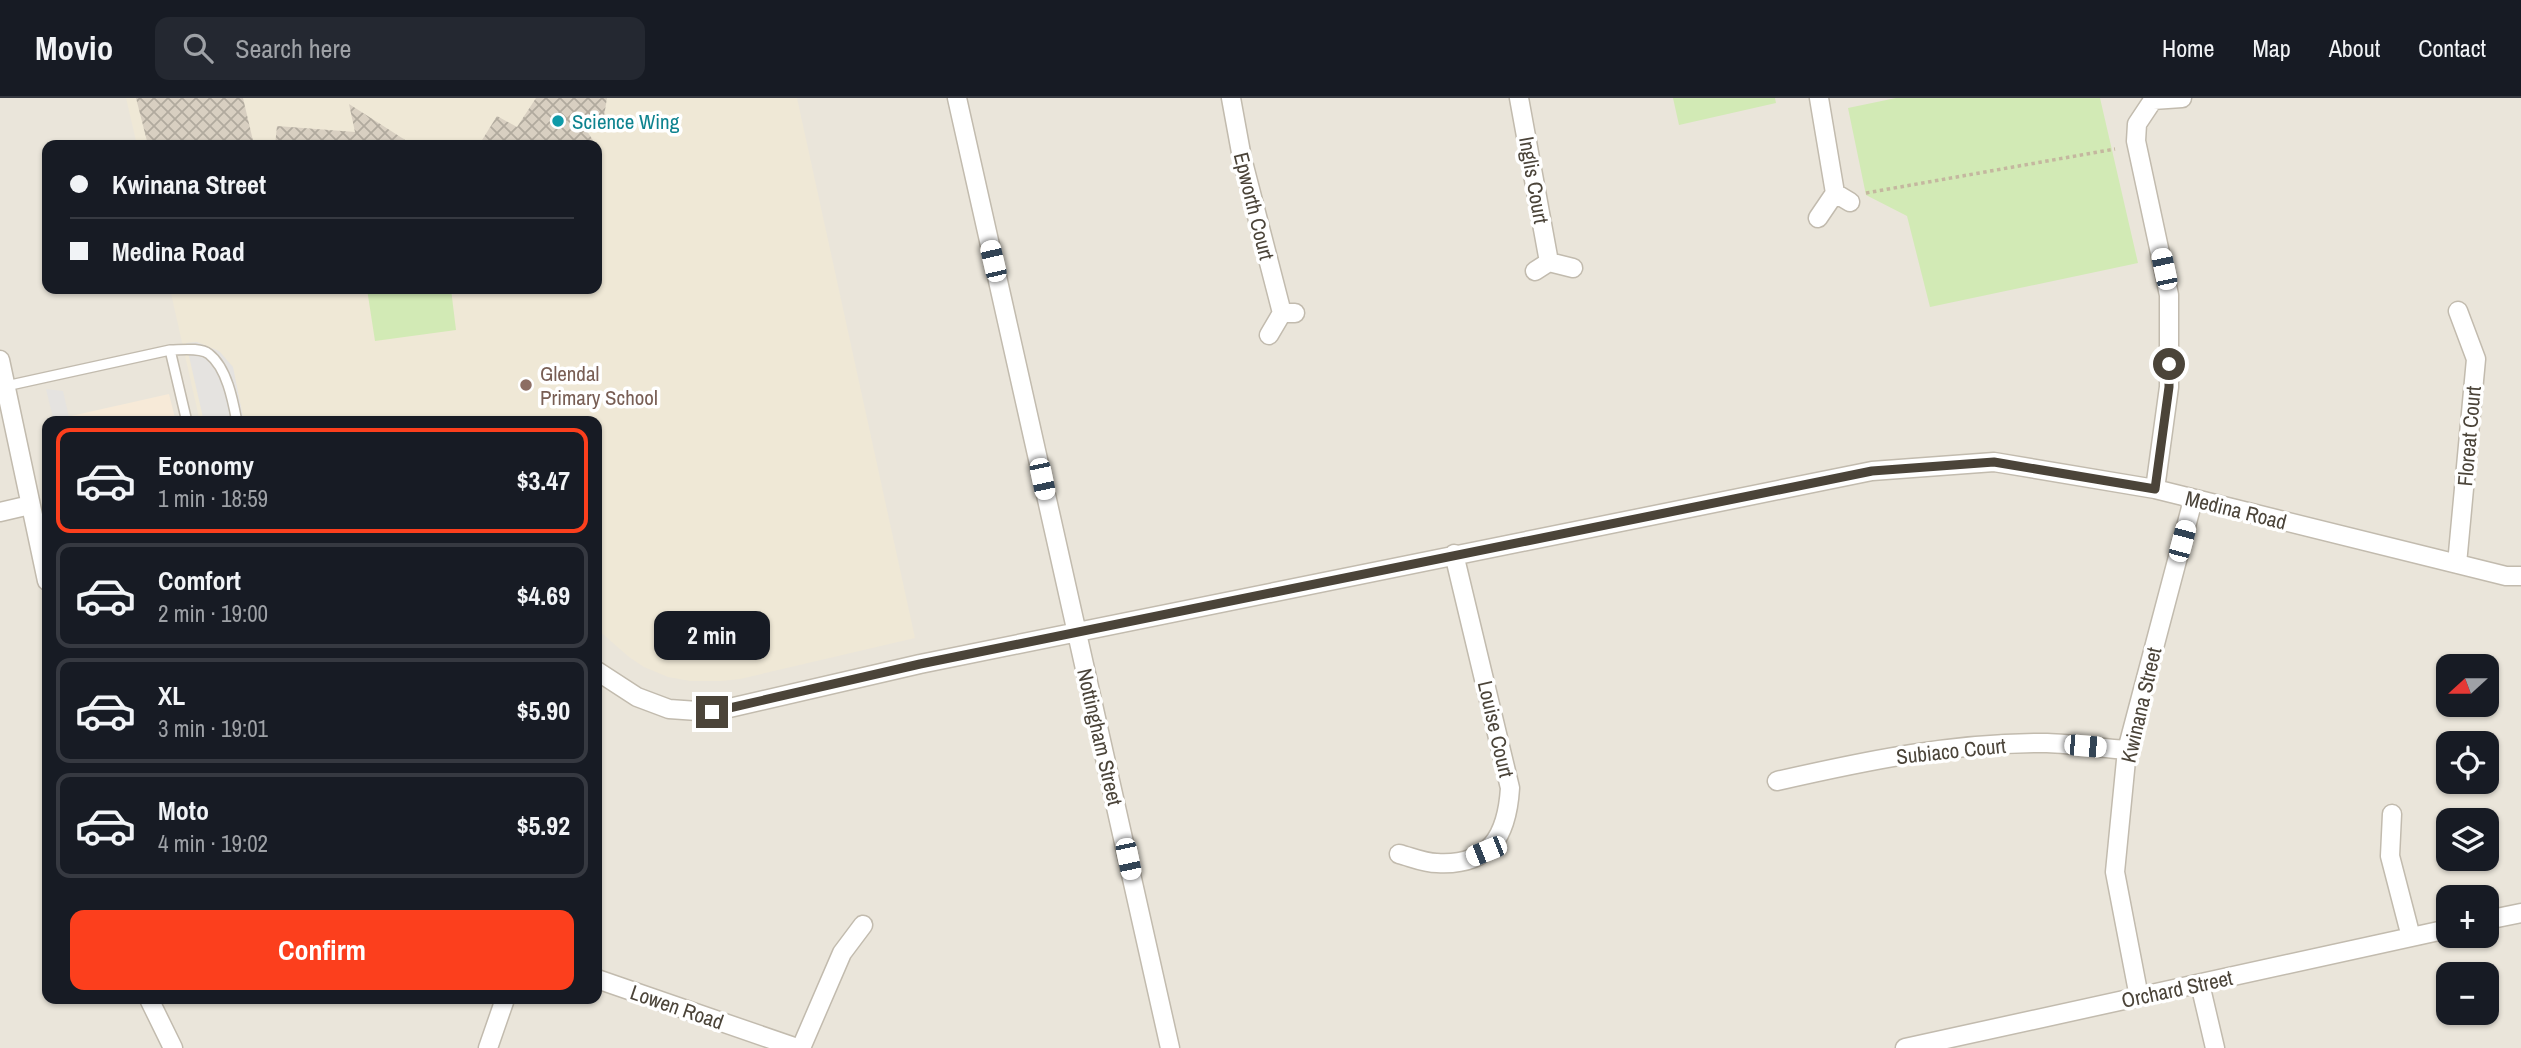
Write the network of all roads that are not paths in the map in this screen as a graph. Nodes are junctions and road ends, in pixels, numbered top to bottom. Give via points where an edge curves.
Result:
1 (957, 98) edge
2 (1231, 98) edge
3 (1519, 98) edge
4 (1819, 98) edge
5 (2182, 98) edge
6 (2151, 99) edge
7 (1818, 218) dead end
8 (1573, 268) dead end
9 (2458, 311) dead end
10 (1269, 335) dead end
11 (170, 350) junction
12 (0, 360) edge
13 (6, 386) junction
14 (186, 416) edge
15 (236, 416) edge
16 (2155, 489) junction
17 (2193, 499) junction
18 (30, 505) junction
19 (0, 512) edge
20 (1454, 554) junction
21 (42, 559) edge
22 (2457, 564) junction
23 (2521, 576) edge
24 (1077, 633) junction
25 (602, 674) edge
26 (2127, 750) junction
27 (1777, 781) dead end
28 (2392, 814) dead end
29 (1399, 854) dead end
30 (2521, 913) edge
31 (2499, 918) edge
32 (863, 925) dead end
33 (2436, 932) edge
34 (2411, 937) junction
35 (602, 981) edge
36 (2200, 984) junction
37 (2139, 997) junction
38 (151, 1004) edge
39 (503, 1004) edge
40 (173, 1048) edge
41 (488, 1048) edge
42 (799, 1048) edge
43 (1170, 1048) edge
44 (1905, 1048) edge
45 (2215, 1048) edge

1 - 24 street, Nottingham Street
2 - 10 street, Epworth Court via 1241,158 1289,313
3 - 8 street, Inglis Court via 1542,266
4 - 7 street via 1843,198
5 - 6 street
6 - 16 street via 2137,124 2136,141 2169,295 2169,387
9 - 22 street, Floreat Court via 2476,359
11 - 13 lane
11 - 14 lane
11 - 15 lane via 209,354 228,381
12 - 13 street
13 - 18 street
16 - 17 street, Medina Road
16 - 20 street, Medina Road via 1994,462 1872,471
17 - 22 street, Medina Road
17 - 26 street, Kwinana Street
18 - 19 street
18 - 21 street
20 - 24 street, Medina Road
20 - 29 street, Louise Court via 1510,788 1508,814 1500,836 1486,851 1461,862 1435,863
22 - 23 street, Medina Road
24 - 25 street, Medina Road via 712,712 669,709 637,697
24 - 43 street, Nottingham Street
26 - 27 street, Subiaco Court via 2046,743 1946,749
26 - 37 street, Kwinana Street via 2115,872
28 - 34 street via 2390,856
30 - 31 street
32 - 42 street via 842,953
33 - 34 street, Orchard Street
34 - 36 street, Orchard Street
35 - 42 street, Lowen Road
36 - 37 street, Orchard Street
36 - 45 street
37 - 44 street, Orchard Street
38 - 40 street
39 - 41 street

